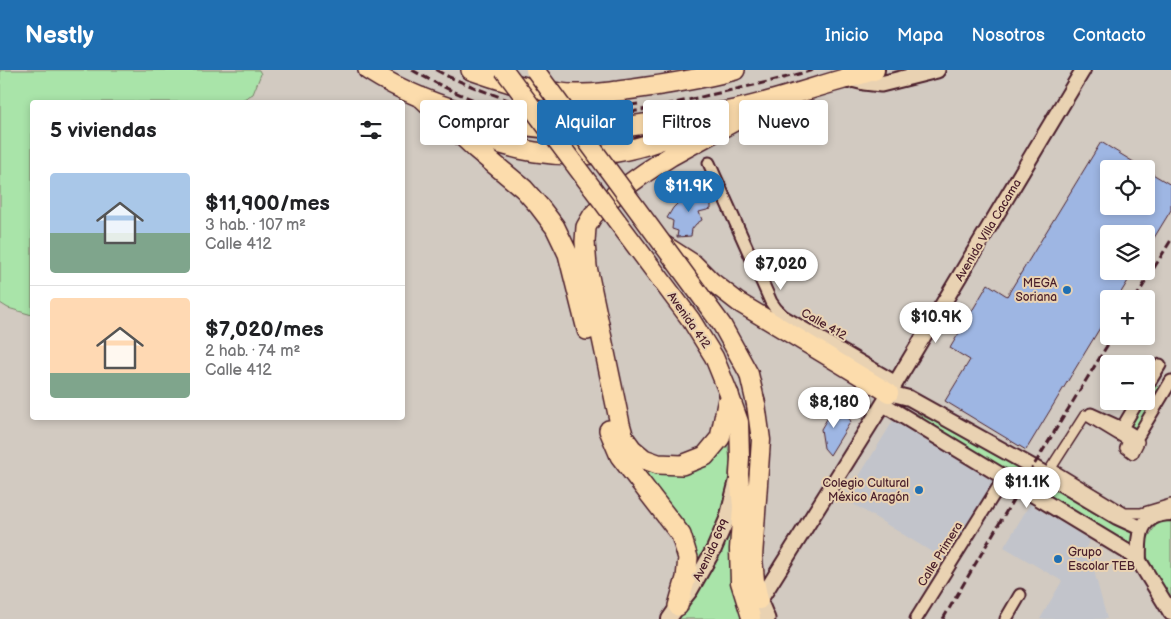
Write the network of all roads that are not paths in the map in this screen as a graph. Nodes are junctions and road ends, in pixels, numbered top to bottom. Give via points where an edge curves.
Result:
1 (368, 70) edge
2 (471, 70) edge
3 (504, 70) edge
4 (535, 70) edge
5 (735, 70) edge
6 (874, 70) edge
7 (937, 70) edge
8 (1083, 70) edge
9 (847, 78) junction
10 (420, 97) junction
11 (771, 100) edge
12 (739, 118) edge
13 (643, 124) edge
14 (644, 145) edge
15 (709, 163) dead end
16 (663, 243) junction
17 (1155, 373) edge
18 (1171, 380) edge
19 (1171, 388) edge
20 (889, 393) junction
21 (729, 394) junction
22 (1133, 410) edge
23 (1091, 414) dead end
24 (1122, 428) junction
25 (738, 474) junction
26 (1004, 478) junction
27 (1171, 504) edge
28 (1171, 513) edge
29 (1141, 528) junction
30 (1139, 561) junction
31 (1020, 595) dead end
32 (759, 600) junction
33 (673, 612) edge
34 (1171, 613) edge
35 (755, 618) edge
36 (916, 619) edge
37 (1006, 619) edge

1 - 10 highway
2 - 5 highway via 535,90 562,94 651,87
3 - 21 main road, Avenida 412, bridge via 691,320 714,357
4 - 16 main road, Avenida 412, bridge
6 - 9 highway
7 - 9 main road via 881,84
8 - 20 street, Avenida Villa Cacama
9 - 11 highway
10 - 13 highway via 469,114 520,125 601,130
10 - 14 highway via 468,130 498,143 546,154 617,152
10 - 33 highway via 524,189 555,227 568,254 610,433 620,456 681,535 688,558 686,578
12 - 21 highway via 677,153 618,192 593,215 586,227 585,242 587,267 620,424 632,449 644,459 658,464 682,465 706,456 720,438
15 - 20 street, Calle 412 via 776,310
16 - 20 main road via 694,264 738,302
16 - 32 main road, Avenida 412, bridge via 722,325 749,374 761,440 753,557
17 - 18 street via 1158,368
18 - 24 street via 1134,442
19 - 27 street via 1133,454 1125,448 1128,441 1085,415 1051,468 1125,513 1141,513
20 - 26 street
20 - 29 street via 909,398
20 - 32 street, Avenida Villa Cacama
21 - 25 main road, Avenida 412 via 739,422
22 - 24 street
23 - 24 street
25 - 33 street, Avenida 699 via 727,519 714,549 690,591
25 - 35 main road, Avenida 412 via 742,507 740,582
26 - 30 street
26 - 36 street, Calle Primera
28 - 29 street via 1151,519
29 - 30 street
30 - 34 street
31 - 37 street
32 - 35 main road

